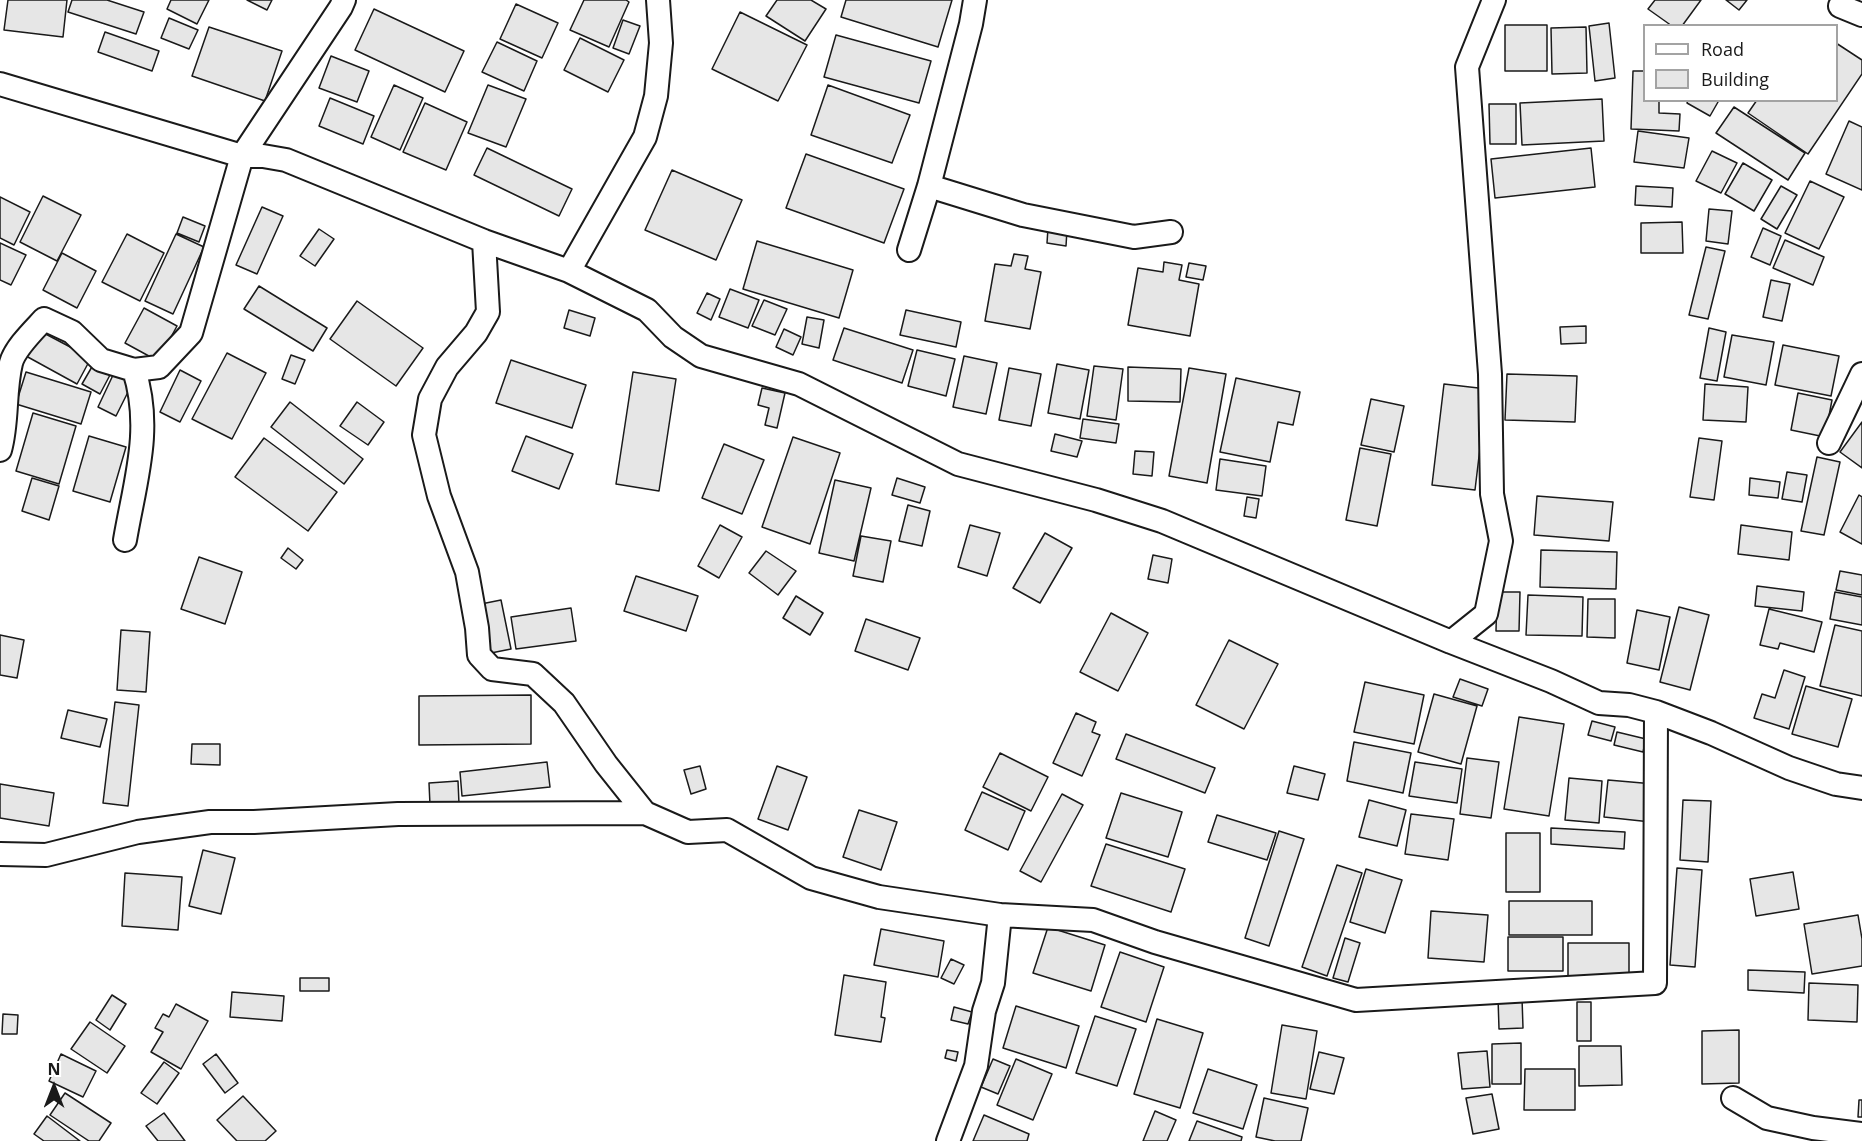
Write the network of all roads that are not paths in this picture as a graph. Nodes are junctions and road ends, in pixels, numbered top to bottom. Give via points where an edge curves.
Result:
1 (344, 0) edge
2 (658, 0) edge
3 (975, 0) edge
4 (1494, 0) edge
5 (1840, 6) dead end
6 (1862, 15) edge
7 (0, 84) edge
8 (242, 156) junction
9 (929, 186) junction
10 (1171, 232) dead end
11 (484, 241) junction
12 (909, 250) dead end
13 (569, 271) junction
14 (134, 370) junction
15 (1862, 374) edge
16 (1829, 442) dead end
17 (0, 450) edge
18 (126, 540) dead end
19 (1451, 642) junction
20 (1656, 712) junction
21 (1862, 788) edge
22 (645, 813) junction
23 (0, 854) edge
24 (999, 915) junction
25 (1733, 1098) dead end
26 (1862, 1134) edge
27 (948, 1141) edge

1 - 8 street
2 - 13 street via 658,75 645,137
3 - 9 street
4 - 19 street via 1467,67 1490,374 1492,494 1501,541 1486,614
5 - 6 street
7 - 8 street
8 - 11 street via 285,160
8 - 14 street via 191,333 159,367
9 - 10 street via 1023,215 1123,235
9 - 12 street
11 - 13 street
11 - 22 street via 488,312 447,367 430,399 424,435 439,496 467,572 479,655 492,669 533,674 564,703
13 - 19 street via 647,310 673,338 701,356 799,384 958,464 1162,521
14 - 17 street via 101,360 72,332 44,319 11,361
14 - 18 street via 141,397 143,445
15 - 16 street
19 - 20 street via 1599,703
20 - 21 street via 1789,768 1836,784
20 - 24 street via 1655,983 1356,1000 1155,942 1093,920
22 - 23 street via 398,814 210,822 138,832 46,855
22 - 24 street via 688,832 727,830 811,878 879,897
24 - 27 street via 993,983 984,1011 976,1066
25 - 26 street via 1767,1118

